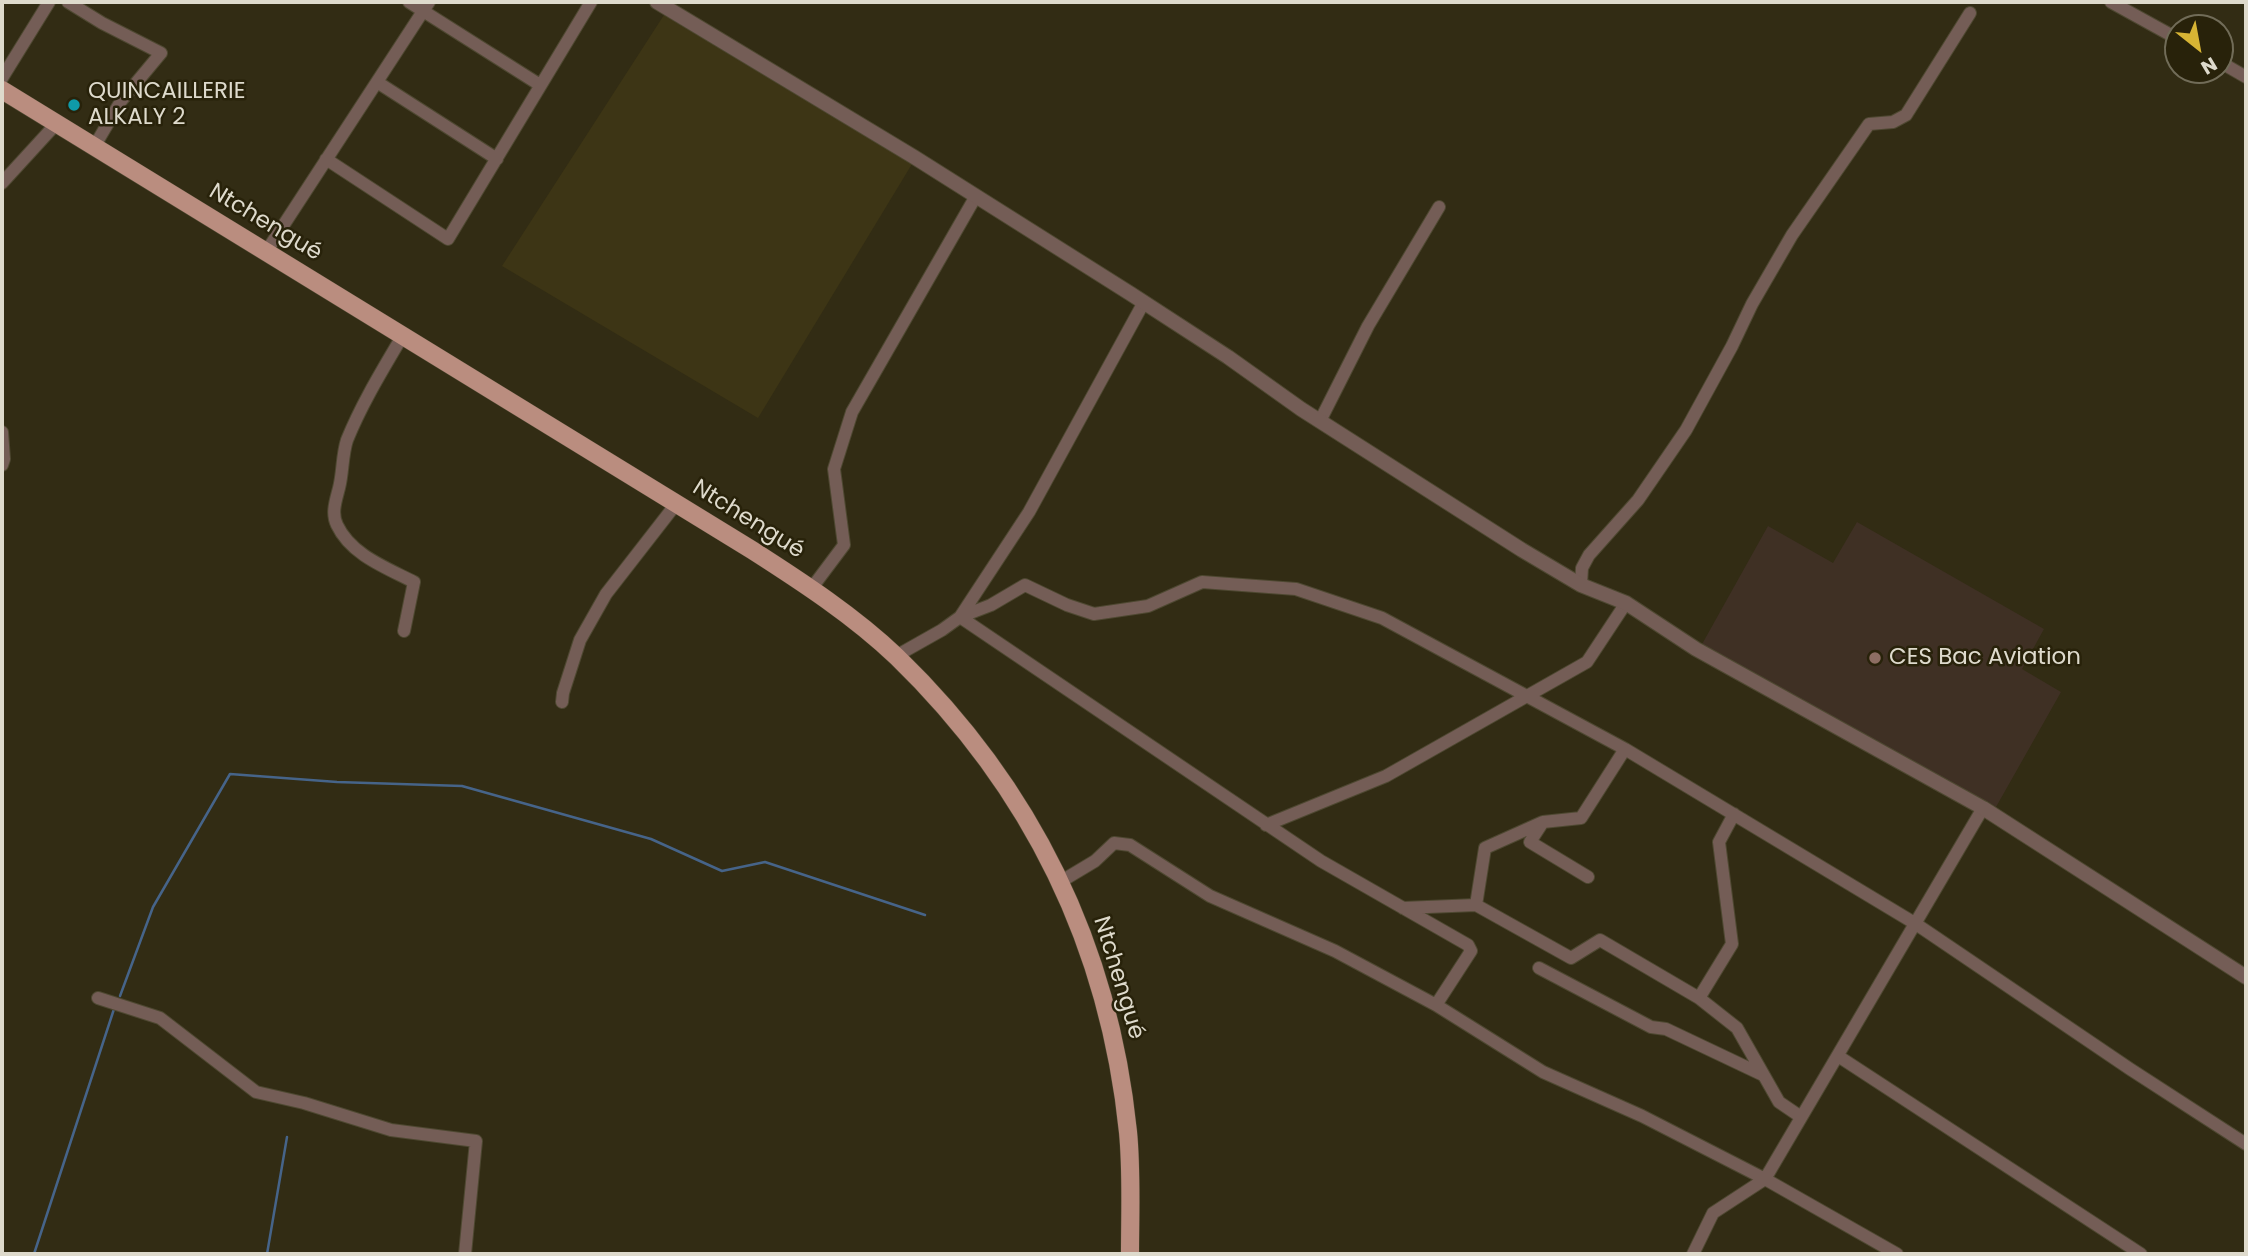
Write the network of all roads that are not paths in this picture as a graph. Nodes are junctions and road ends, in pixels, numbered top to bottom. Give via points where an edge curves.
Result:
1 (49, 2) edge
2 (68, 2) edge
3 (409, 2) edge
4 (591, 2) edge
5 (657, 2) edge
6 (2111, 2) edge
7 (426, 7) edge
8 (1970, 13) dead end
9 (2164, 31) edge
10 (2, 78) edge
11 (377, 82) junction
12 (540, 85) junction
13 (2, 90) edge
14 (56, 124) junction
15 (94, 147) junction
16 (326, 159) junction
17 (497, 159) junction
18 (2, 183) edge
19 (976, 196) junction
20 (1439, 207) dead end
21 (266, 252) junction
22 (1144, 302) junction
23 (403, 335) junction
24 (1320, 421) junction
25 (2, 432) edge
26 (2, 465) edge
27 (676, 504) junction
28 (1581, 585) junction
29 (811, 589) junction
30 (1626, 603) junction
31 (960, 617) junction
32 (404, 631) dead end
33 (895, 656) junction
34 (1526, 697) junction
35 (562, 702) dead end
36 (1626, 749) junction
37 (1983, 808) junction
38 (1734, 814) junction
39 (1543, 822) junction
40 (1266, 825) junction
41 (1588, 877) dead end
42 (1060, 882) junction
43 (1476, 905) junction
44 (1403, 908) junction
45 (1916, 924) junction
46 (1539, 968) dead end
47 (2246, 977) edge
48 (98, 998) dead end
49 (1699, 998) junction
50 (1436, 1005) junction
51 (1838, 1056) junction
52 (1763, 1075) junction
53 (1801, 1117) junction
54 (2246, 1144) edge
55 (1765, 1179) junction
56 (1880, 1249) edge
57 (465, 1254) edge
58 (1130, 1254) edge
59 (1693, 1254) edge
60 (1897, 1254) edge
61 (2141, 1254) edge

1 - 10 street
2 - 15 street via 161,53 121,101
3 - 7 street
4 - 12 street
5 - 19 street
6 - 9 street
7 - 11 street
7 - 12 street
8 - 28 street via 1906,116 1869,124 1792,235 1686,430 1638,500 1589,555
11 - 16 street
11 - 17 street
12 - 17 street
13 - 14 main road, Ntchengué
14 - 15 main road, Ntchengué
14 - 18 street
15 - 21 main road, Ntchengué
16 - 17 street via 448,239
16 - 21 street
19 - 22 street
19 - 29 street via 852,412 834,469 844,545
20 - 24 street via 1368,326
21 - 23 main road, Ntchengué
22 - 24 street
22 - 31 street via 1029,512
23 - 27 main road, Ntchengué
23 - 32 street via 346,442 334,510 337,526 359,551 414,582
24 - 28 street
25 - 26 street
27 - 29 main road, Ntchengué
27 - 35 street via 606,594 580,640
28 - 30 street
29 - 33 main road, Ntchengué
30 - 34 street via 1587,662
30 - 37 street via 1696,649
31 - 33 street
31 - 34 street via 1025,585 1094,614 1148,606 1202,582 1296,589 1382,618
31 - 40 street
33 - 42 main road, Ntchengué via 987,757 1021,808
34 - 36 street
34 - 40 street via 1385,776
36 - 38 street
36 - 39 street via 1581,818
37 - 45 street
37 - 47 street
38 - 45 street
38 - 49 street via 1719,842 1732,944
39 - 41 street via 1531,842
39 - 43 street via 1485,848
40 - 44 street
42 - 50 street via 1114,843 1130,845 1210,896 1335,951
42 - 58 main road, Ntchengué via 1093,967 1113,1036 1128,1134
43 - 44 street
43 - 49 street via 1571,958 1600,940
44 - 50 street via 1471,951
45 - 51 street
45 - 54 street
46 - 52 street via 1651,1027
48 - 57 street via 160,1018 256,1093 391,1130 476,1141
49 - 52 street via 1737,1028
50 - 55 street via 1543,1072
51 - 53 street
51 - 61 street
52 - 53 street via 1779,1101
53 - 55 street
55 - 56 street
55 - 59 street via 1713,1213
56 - 60 street

